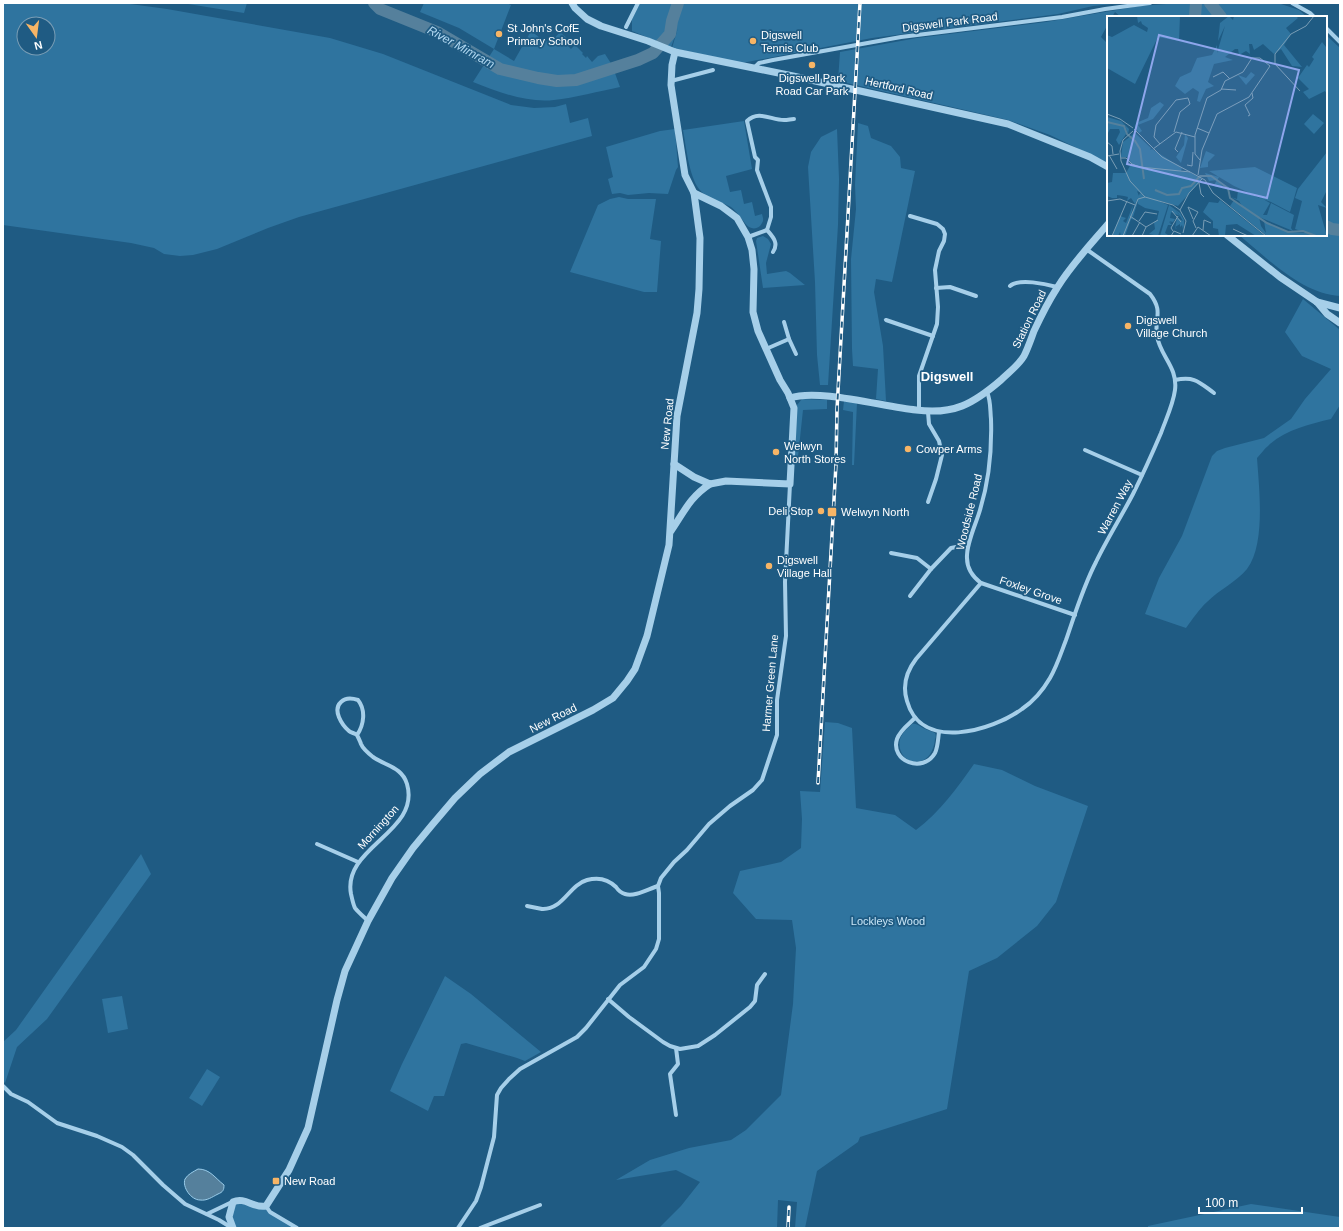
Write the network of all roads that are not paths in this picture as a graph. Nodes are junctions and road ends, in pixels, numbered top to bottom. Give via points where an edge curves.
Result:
1 (572, 3) edge
2 (638, 3) edge
3 (1150, 3) edge
4 (1292, 3) edge
5 (1313, 16) edge
6 (626, 27) dead end
7 (1327, 29) edge
8 (1340, 42) edge
9 (675, 52) junction
10 (754, 68) junction
11 (714, 70) dead end
12 (671, 80) junction
13 (794, 119) dead end
14 (1107, 166) edge
15 (694, 193) junction
16 (910, 216) dead end
17 (1107, 225) edge
18 (767, 230) junction
19 (1228, 236) edge
20 (748, 237) junction
21 (1086, 249) junction
22 (773, 252) dead end
23 (1010, 286) dead end
24 (1058, 287) junction
25 (936, 288) junction
26 (976, 296) dead end
27 (1317, 302) junction
28 (1340, 308) edge
29 (886, 320) dead end
30 (784, 322) dead end
31 (1340, 323) edge
32 (933, 336) junction
33 (789, 339) junction
34 (766, 349) junction
35 (796, 354) dead end
36 (1175, 380) junction
37 (987, 392) junction
38 (1214, 393) dead end
39 (790, 398) junction
40 (919, 411) junction
41 (928, 412) junction
42 (1085, 450) dead end
43 (674, 464) junction
44 (1142, 475) junction
45 (710, 484) junction
46 (790, 484) junction
47 (928, 502) dead end
48 (670, 532) junction
49 (967, 548) junction
50 (891, 553) dead end
51 (931, 569) junction
52 (981, 583) junction
53 (910, 596) dead end
54 (1075, 615) junction
55 (915, 718) junction
56 (939, 732) junction
57 (357, 735) junction
58 (317, 844) dead end
59 (358, 862) junction
60 (658, 886) junction
61 (527, 906) dead end
62 (368, 921) junction
63 (765, 974) dead end
64 (608, 999) junction
65 (676, 1048) junction
66 (3, 1086) edge
67 (676, 1115) dead end
68 (233, 1202) junction
69 (540, 1205) dead end
70 (266, 1206) junction
71 (207, 1214) junction
72 (232, 1228) edge
73 (297, 1228) edge
74 (458, 1228) edge
75 (480, 1228) edge

1 - 9 street, Hertford Road via 587,19 601,26
2 - 6 street
3 - 10 street, Digswell Park Road via 901,37 773,60 759,63
4 - 5 street
7 - 8 street
9 - 10 street, Hertford Road
9 - 12 street
10 - 14 street, Hertford Road via 1008,124
11 - 12 street
12 - 15 street via 684,170
13 - 18 street via 758,116 747,121 758,160 757,170 771,207
15 - 20 street, Harmer Green Lane via 731,213 737,218
15 - 43 street, New Road via 700,238 700,289 677,416
16 - 25 street via 937,224 945,231 935,270
17 - 21 street, Station Road
18 - 20 street
18 - 22 street via 775,240 776,248
19 - 27 street via 1280,277
20 - 34 street, Harmer Green Lane via 754,259 753,312
21 - 24 street, Station Road
21 - 36 street, Warren Way via 1150,294 1155,301 1158,310 1157,338
23 - 24 street via 1024,282
24 - 37 street, Station Road via 1018,364
25 - 26 street via 950,287
25 - 32 street via 937,324
27 - 28 street
27 - 31 street via 1327,314
29 - 32 street
30 - 33 street
32 - 40 street via 920,376
33 - 34 street
33 - 35 street
34 - 39 street, Harmer Green Lane
36 - 38 street via 1192,379
36 - 44 street, Warren Way via 1169,411
37 - 41 street, Station Road via 961,407
37 - 49 street, Woodside Road via 990,408 990,464
39 - 40 street, Station Road via 798,395 822,396
39 - 46 street, Harmer Green Lane via 794,408
40 - 41 street, Station Road
41 - 47 street via 929,424 942,455
42 - 44 street
43 - 45 street
43 - 48 street, New Road
44 - 54 street, Warren Way via 1095,562
45 - 46 street via 726,481
45 - 48 street via 691,500
46 - 60 street, Harmer Green Lane via 785,582 786,636 777,700 777,735 762,780 709,824 666,870
48 - 62 street, New Road via 647,636 635,669 627,681 613,698 509,752 480,774 455,798 413,848 392,878
49 - 51 street via 951,548
49 - 52 street, Woodside Road via 969,568 975,579
50 - 51 street via 917,558
51 - 53 street
52 - 54 street, Foxley Grove
52 - 55 street via 910,667 905,688 907,702
54 - 56 street, Warren Way via 1051,677 1023,709 987,727
55 - 56 street, Warren Way via 926,727
55 - 56 street via 896,741 898,753 907,762 919,764 931,758 938,745
57 - 57 street, Mornington via 346,728 338,714 338,705 347,698 358,700 362,709 363,716
57 - 59 street, Mornington via 366,751 374,758 402,774 409,794 406,811
58 - 59 street
59 - 62 street, Mornington via 351,874 351,898 355,907
60 - 61 street via 626,895 609,881 596,878 576,885 564,900 553,907 543,909
60 - 64 street via 660,926 656,949 644,967 620,985
62 - 70 street, New Road via 345,971 308,1128 289,1170
63 - 65 street via 757,985 755,1001 726,1027 698,1046
64 - 65 street via 663,1042
64 - 74 street via 577,1037 520,1069 508,1078 501,1088 497,1095 494,1137 481,1186 476,1201
65 - 67 street via 678,1064 670,1074
66 - 71 street via 11,1094 28,1102 57,1123 122,1147 185,1204
68 - 70 street via 242,1200
68 - 71 street
68 - 72 street via 230,1217
69 - 75 street
70 - 73 street via 270,1212
71 - 72 street

